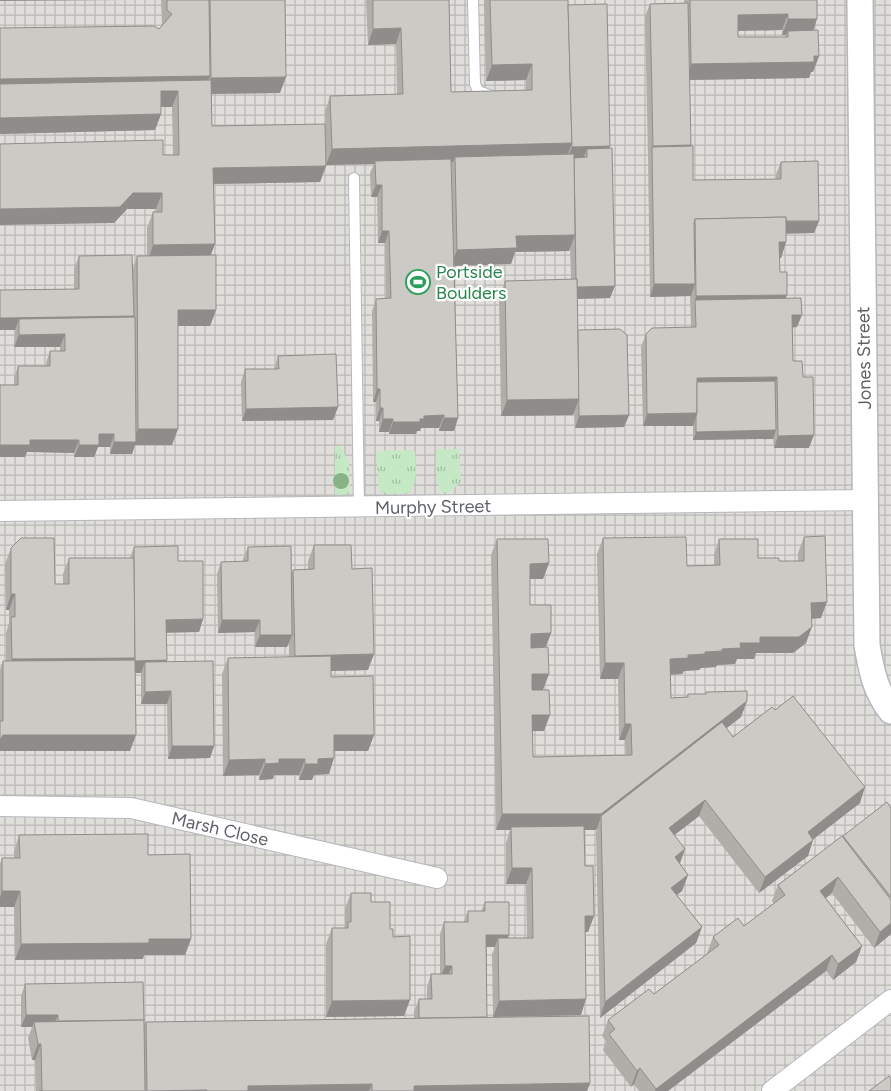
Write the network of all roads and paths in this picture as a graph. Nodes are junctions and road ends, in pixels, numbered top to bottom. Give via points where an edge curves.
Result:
1 (473, 0) edge
2 (860, 0) edge
3 (504, 96) edge
4 (354, 178) dead end
5 (866, 500) junction
6 (359, 508) junction
7 (0, 511) edge
8 (891, 711) edge
9 (0, 806) edge
10 (437, 878) dead end
11 (891, 1000) edge
12 (772, 1091) edge

1 - 3 lane via 475,84 486,95
2 - 5 street, Jones Street
4 - 6 lane
5 - 6 street, Murphy Street
5 - 8 street, Jones Street via 867,645 871,671 882,699
6 - 7 street, Murphy Street
9 - 10 street, Marsh Close via 131,808
11 - 12 street

